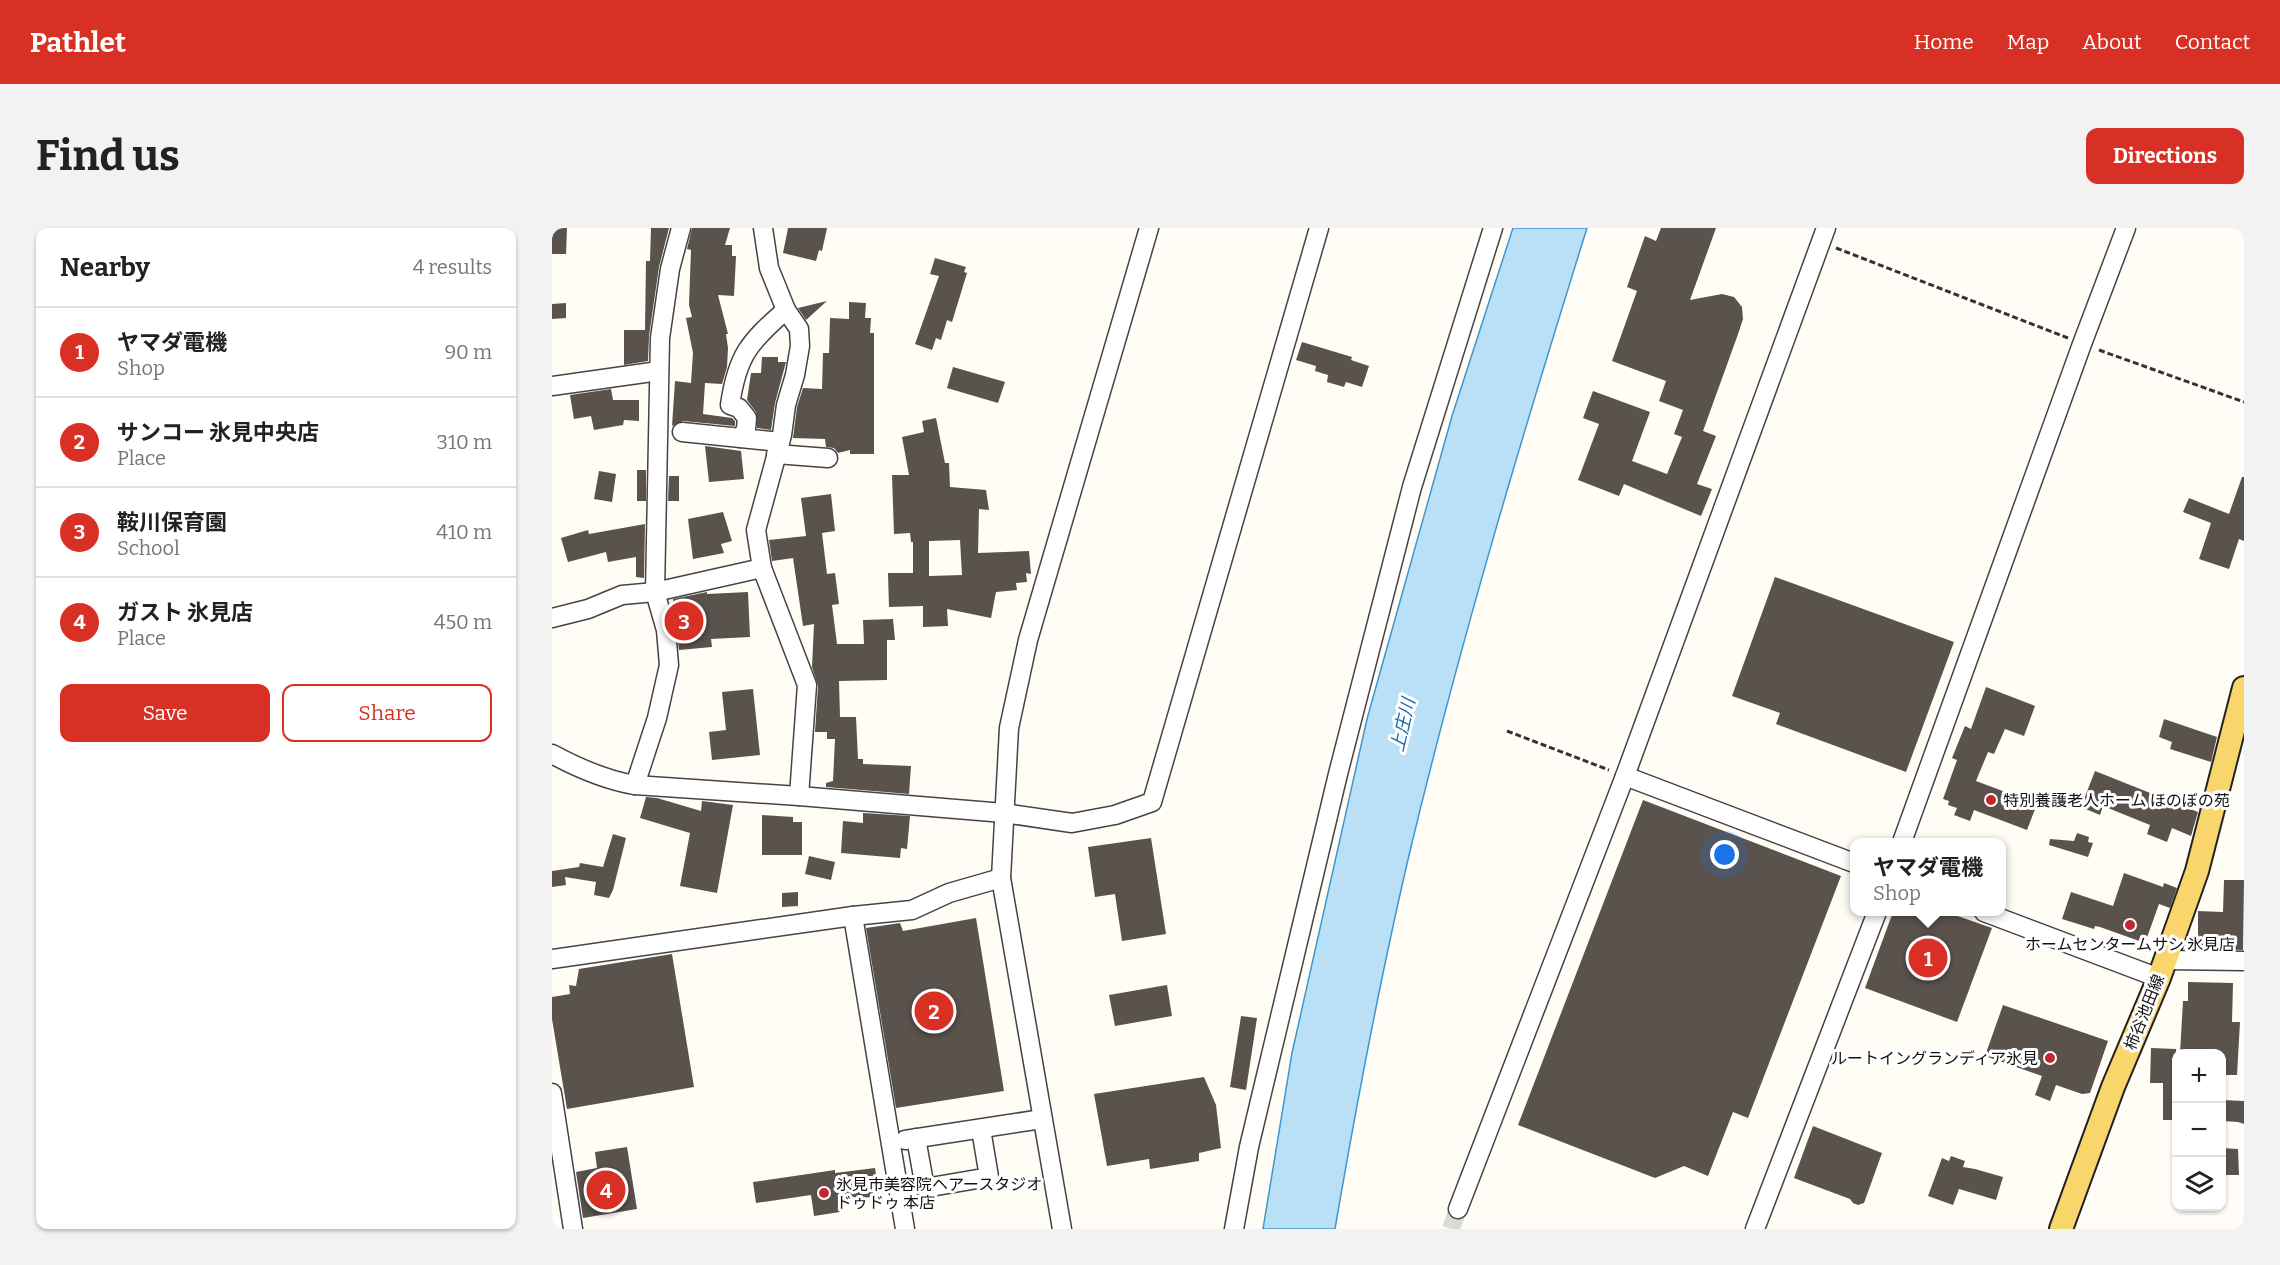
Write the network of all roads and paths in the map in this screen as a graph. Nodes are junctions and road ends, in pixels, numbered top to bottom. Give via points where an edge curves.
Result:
1 (681, 228) edge
2 (763, 228) edge
3 (1149, 228) edge
4 (1319, 228) edge
5 (1493, 228) edge
6 (2126, 228) edge
7 (1823, 235) edge
8 (786, 310) junction
9 (2082, 344) junction
10 (659, 371) junction
11 (552, 386) edge
12 (2244, 402) edge
13 (682, 432) dead end
14 (741, 438) junction
15 (778, 448) junction
16 (828, 458) dead end
17 (762, 568) junction
18 (655, 592) junction
19 (552, 618) edge
20 (2244, 688) edge
21 (1507, 731) dead end
22 (552, 754) edge
23 (1625, 776) junction
24 (634, 785) junction
25 (799, 796) junction
26 (1004, 813) junction
27 (1904, 838) edge
28 (1850, 860) edge
29 (1001, 878) junction
30 (853, 916) junction
31 (1875, 916) edge
32 (1996, 916) edge
33 (552, 959) edge
34 (2244, 961) edge
35 (2162, 969) junction
36 (552, 1093) edge
37 (1042, 1119) junction
38 (981, 1129) junction
39 (916, 1138) junction
40 (891, 1142) junction
41 (1458, 1209) tunnel mouth
42 (573, 1229) edge
43 (905, 1229) edge
44 (1062, 1229) edge
45 (1234, 1229) edge
46 (1755, 1229) edge
47 (2061, 1229) edge

1 - 10 street via 670,269
2 - 8 street via 769,268
3 - 26 street via 1028,640 1009,728
4 - 26 street via 1152,802 1115,815 1072,823
5 - 45 street via 1412,487 1338,774 1249,1147
6 - 9 street
7 - 9 path
7 - 23 street
8 - 14 street via 761,332 734,376 730,405 739,408 747,418
8 - 15 street via 799,329 800,346
9 - 12 path
9 - 27 street
10 - 11 street
10 - 18 street
13 - 14 street
14 - 15 street
15 - 16 street
15 - 17 street via 756,530
17 - 18 street
17 - 25 street via 807,685
18 - 19 street via 622,595
18 - 24 street via 666,630 669,664 657,718
20 - 35 main road, 柿谷池田線 via 2197,871
21 - 23 path
22 - 24 street via 615,782
23 - 28 street
23 - 41 street
24 - 25 street
25 - 26 street
26 - 29 street
29 - 30 street via 949,893 912,910
29 - 37 street
30 - 33 street
30 - 40 street
31 - 46 street
32 - 35 street
34 - 35 street
35 - 47 main road, 柿谷池田線
36 - 42 street
37 - 38 street
37 - 44 street
38 - 39 street
38 - 39 street via 989,1177 925,1188
39 - 40 street
40 - 43 street

